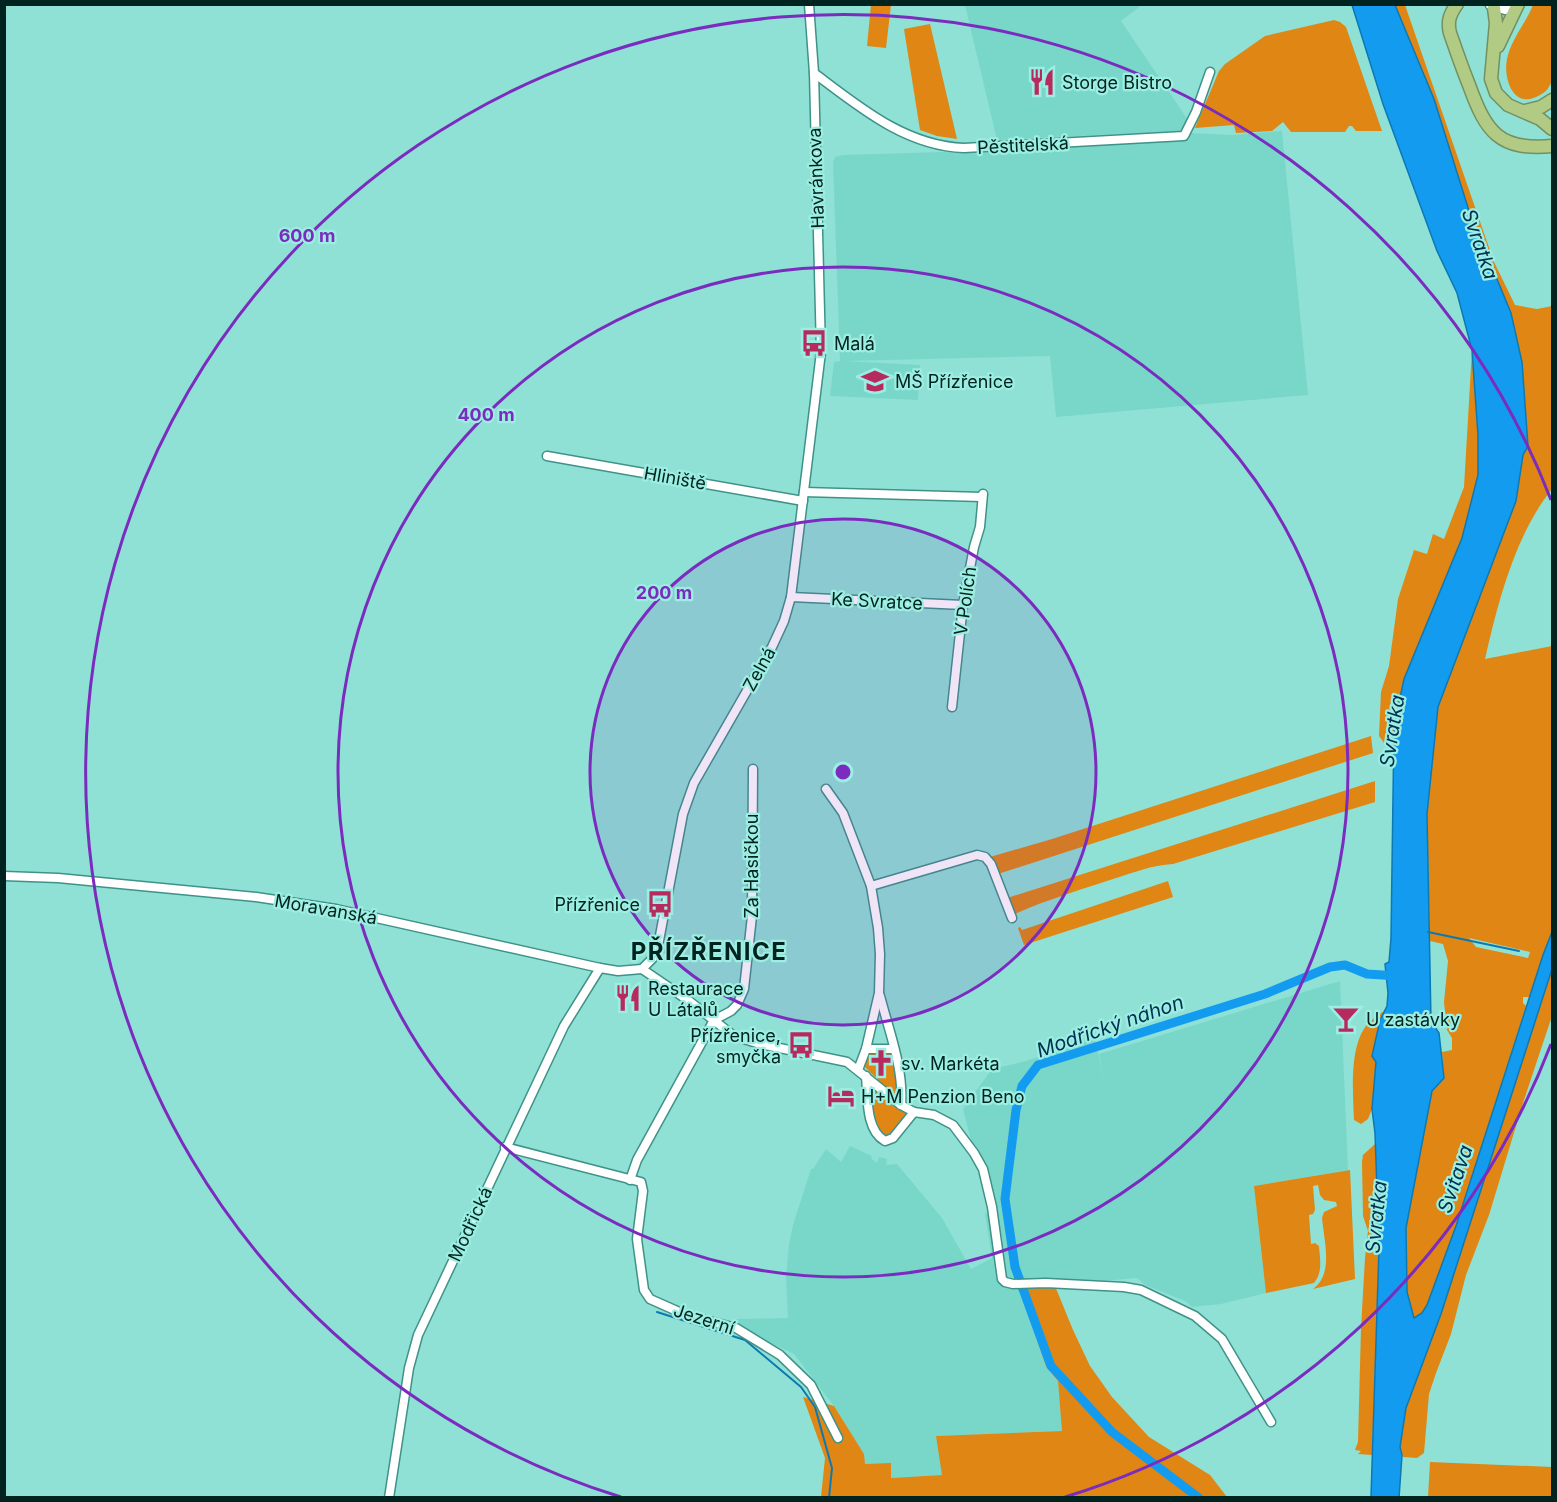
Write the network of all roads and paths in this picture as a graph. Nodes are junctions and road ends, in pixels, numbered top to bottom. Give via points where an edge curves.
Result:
1 (809, 4) edge
2 (1457, 4) edge
3 (1518, 4) edge
4 (1492, 6) edge
5 (1495, 53) junction
6 (1210, 72) dead end
7 (813, 73) junction
8 (1552, 100) edge
9 (1525, 111) junction
10 (1552, 129) edge
11 (1547, 146) edge
12 (821, 352) joint
13 (546, 456) dead end
14 (803, 496) junction
15 (791, 597) junction
16 (963, 605) junction
17 (952, 707) dead end
18 (753, 769) dead end
19 (826, 789) dead end
20 (4, 876) edge
21 (871, 886) junction
22 (1012, 918) dead end
23 (600, 968) junction
24 (642, 969) junction
25 (879, 993) junction
26 (714, 1020) junction
27 (866, 1049) junction
28 (894, 1049) junction
29 (858, 1070) junction
30 (866, 1076) junction
31 (901, 1105) junction
32 (914, 1112) junction
33 (506, 1147) junction
34 (630, 1180) junction
35 (1270, 1422) dead end
36 (838, 1438) dead end
37 (389, 1497) edge

1 - 7 street, Havránkova
2 - 11 highway via 1449,17 1450,33 1484,121 1510,143
3 - 4 street via 1505,10
3 - 5 highway
4 - 5 highway
5 - 9 highway via 1491,78 1496,93 1508,105
6 - 7 street, Pěstitelská via 1184,136 963,148 932,144 898,130
7 - 12 street, Havránkova
8 - 9 highway
9 - 10 highway
12 - 14 street, Zelná
13 - 14 street, Hliniště
14 - 15 street, Zelná
14 - 16 street, V Polích via 982,495 980,526
15 - 16 street, Ke Svratce
15 - 24 street, Zelná via 772,647 694,783 683,814 658,946
16 - 17 street, V Polích
18 - 26 street, Za Hasičkou via 752,916 744,989 737,1005
19 - 21 street via 843,813
20 - 23 street, Moravanská via 244,896 336,909
21 - 22 street via 977,855 992,864
21 - 25 street via 879,945
23 - 24 street, Moravanská
23 - 33 street, Modřická via 564,1026
24 - 26 street
25 - 27 street
25 - 28 street
26 - 29 street via 738,1038 847,1062
26 - 34 street via 637,1160
27 - 28 street
27 - 29 street
28 - 31 street
29 - 30 street
30 - 31 street
30 - 32 street via 871,1124 877,1137 885,1141 893,1138
31 - 32 street
32 - 35 street via 934,1115 953,1125 983,1169 1005,1282 1141,1290 1195,1316 1222,1339
33 - 34 street
33 - 37 street, Modřická via 418,1335 409,1368
34 - 36 street, Jezerní via 641,1182 643,1191 637,1239 644,1290 650,1299 686,1315 736,1328 780,1355 811,1385

